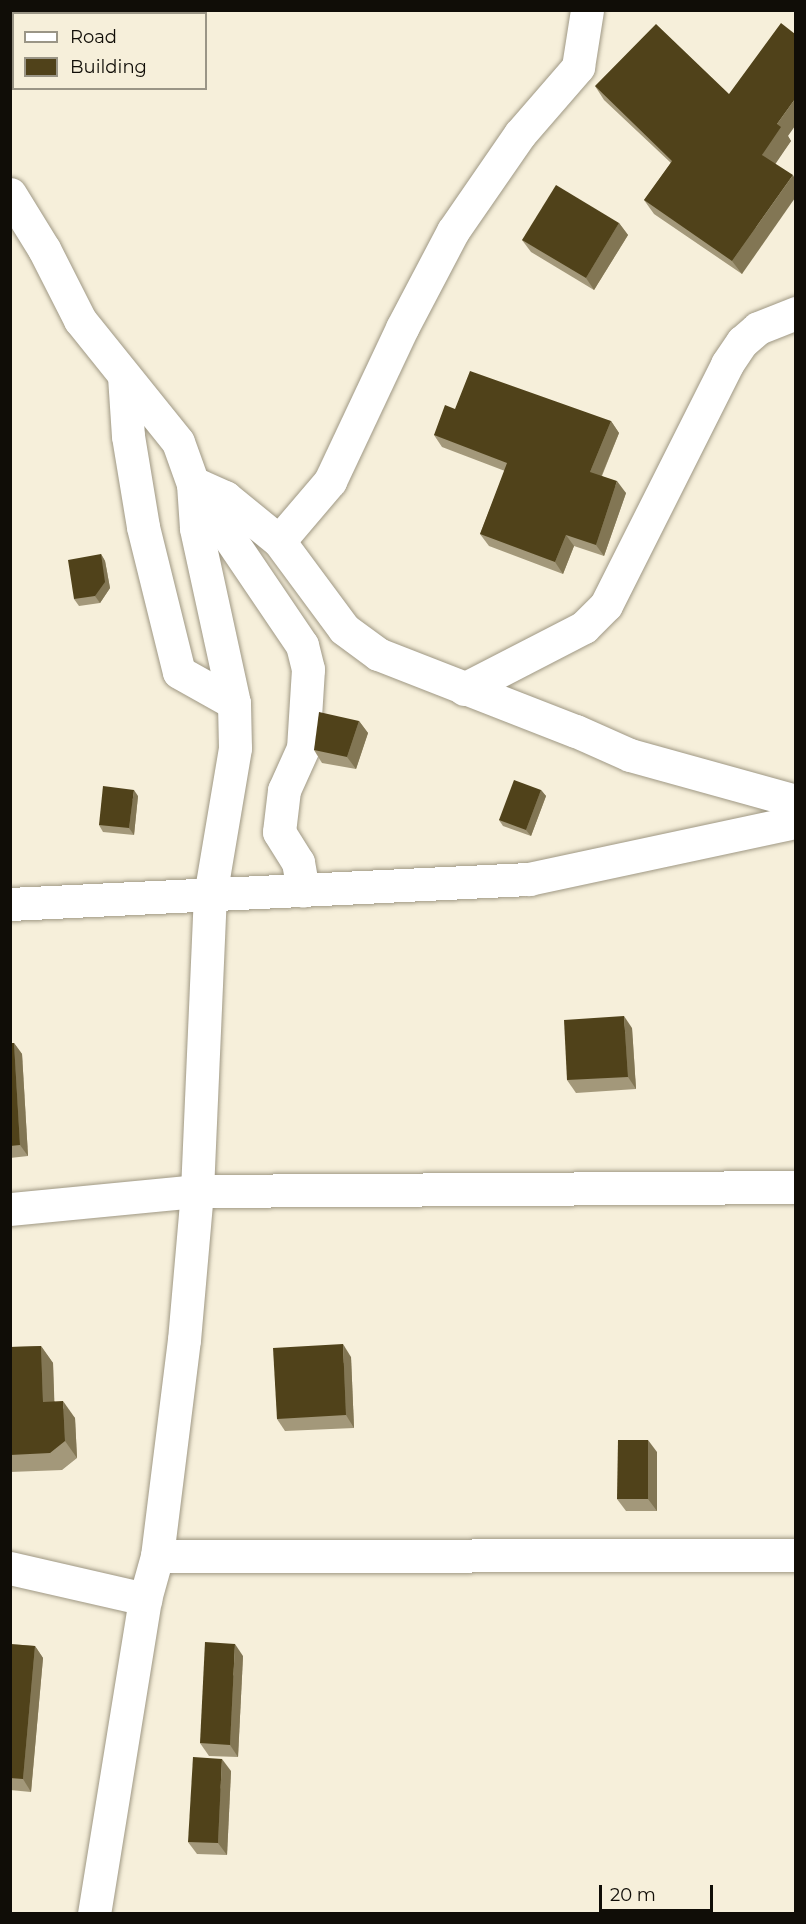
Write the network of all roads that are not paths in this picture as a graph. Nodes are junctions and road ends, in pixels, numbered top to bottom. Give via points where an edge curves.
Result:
1 (587, 10) edge
2 (10, 194) edge
3 (795, 314) edge
4 (124, 376) junction
5 (194, 483) junction
6 (279, 541) junction
7 (464, 688) junction
8 (234, 703) junction
9 (795, 801) edge
10 (795, 822) edge
11 (303, 891) junction
12 (210, 896) junction
13 (10, 904) edge
14 (795, 1188) edge
15 (197, 1191) junction
16 (10, 1209) edge
17 (795, 1555) edge
18 (157, 1556) junction
19 (10, 1568) edge
20 (145, 1599) junction
21 (94, 1914) edge

1 - 6 street via 578,67 520,134 453,231 330,481
2 - 4 street via 44,249 80,320
3 - 7 street via 758,328 742,342 606,606 584,627
4 - 5 street via 178,442
4 - 8 street via 128,436 143,527 179,672
5 - 6 street via 225,497
5 - 8 street via 196,528
5 - 11 street via 302,645 308,669 303,748 284,790 279,832 298,862
6 - 7 street via 344,629 378,654
7 - 9 street via 630,755
8 - 12 street via 235,748
10 - 11 street via 530,879
11 - 12 street
12 - 13 street
12 - 15 street
14 - 15 street
15 - 16 street
15 - 18 street via 184,1340
17 - 18 street
18 - 20 street
19 - 20 street
20 - 21 street

